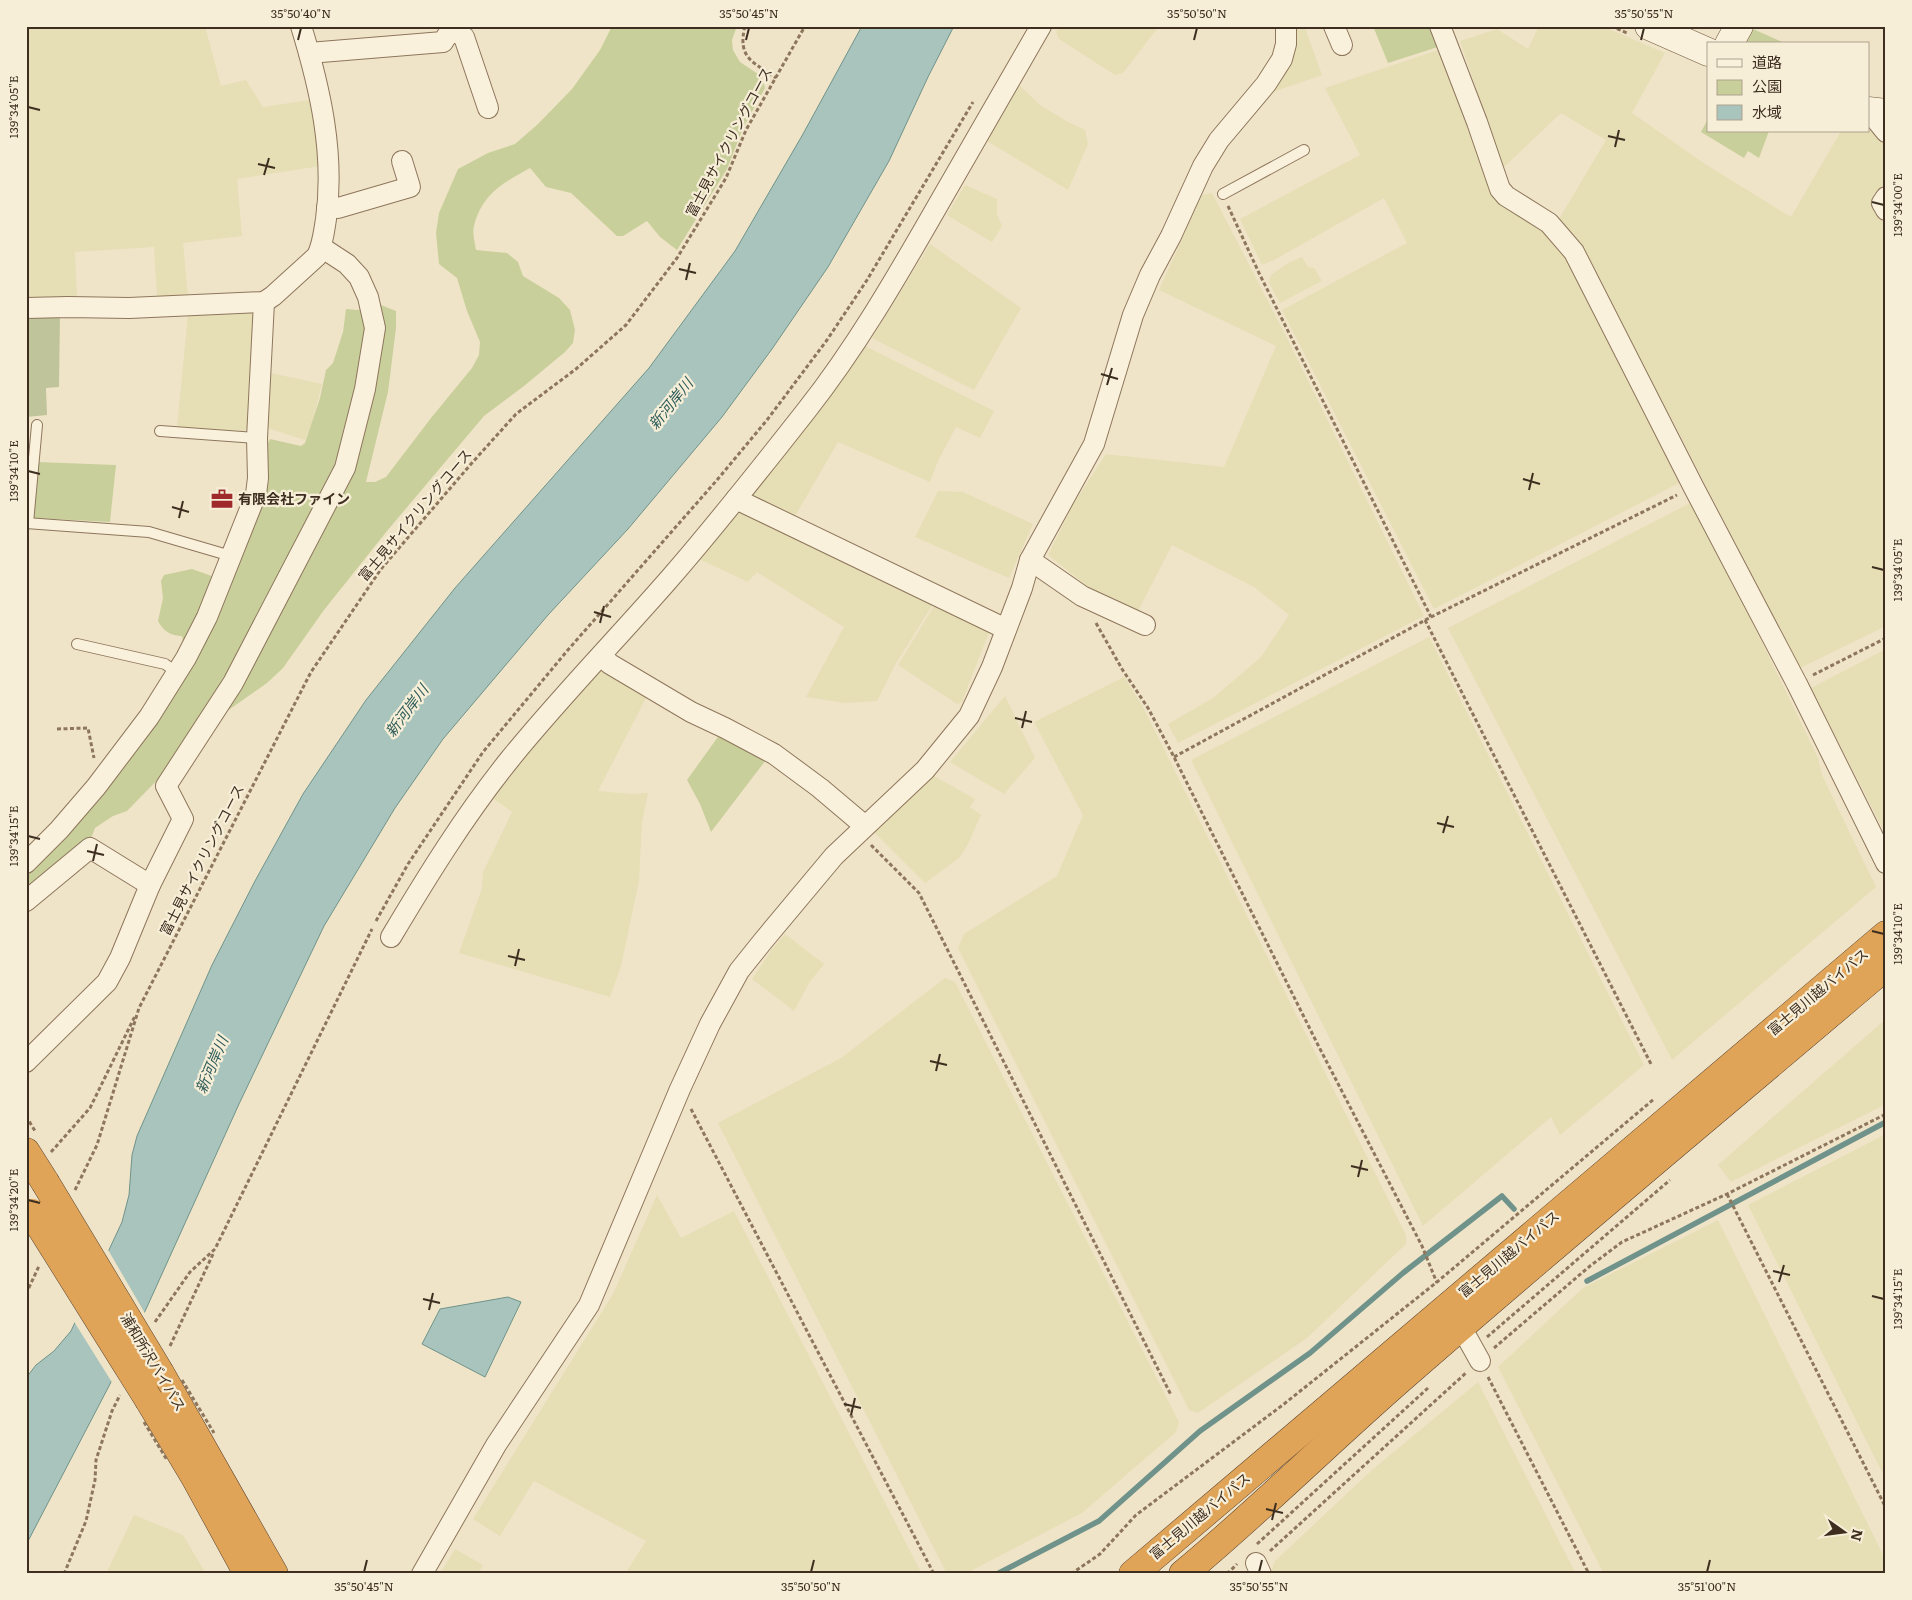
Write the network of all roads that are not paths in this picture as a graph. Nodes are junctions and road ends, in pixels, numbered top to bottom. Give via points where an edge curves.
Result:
1 (301, 26) edge
2 (1041, 26) edge
3 (1286, 26) edge
4 (1334, 26) edge
5 (1440, 26) edge
6 (1649, 26) edge
7 (1739, 26) edge
8 (452, 28) edge
9 (1730, 42) edge
10 (1342, 45) dead end
11 (1707, 52) edge
12 (309, 53) junction
13 (488, 108) dead end
14 (1304, 150) dead end
15 (402, 162) dead end
16 (1223, 194) road end
17 (1886, 197) edge
18 (327, 208) junction
19 (1886, 210) edge
20 (321, 247) junction
21 (264, 302) junction
22 (26, 308) edge
23 (37, 425) dead end
24 (160, 431) dead end
25 (257, 438) junction
26 (736, 499) junction
27 (27, 523) edge
28 (231, 556) junction
29 (1030, 560) junction
30 (1145, 625) dead end
31 (1006, 629) junction
32 (77, 644) dead end
33 (601, 656) junction
34 (176, 672) junction
35 (862, 829) junction
36 (26, 863) edge
37 (1886, 863) edge
38 (150, 885) junction
39 (26, 901) edge
40 (1886, 935) edge
41 (391, 937) dead end
42 (1886, 966) edge
43 (26, 1062) edge
44 (39, 1164) edge
45 (29, 1208) edge
46 (1465, 1335) junction
47 (453, 1517) junction
48 (1220, 1544) junction
49 (1142, 1566) edge
50 (248, 1574) edge
51 (274, 1574) edge
52 (408, 1574) edge
53 (422, 1574) edge
54 (1112, 1574) edge
55 (1183, 1574) edge
56 (1188, 1574) edge

1 - 12 street
2 - 26 street via 862,332 808,409
3 - 29 street via 1282,59 1266,84 1219,140 1203,166 1150,275 1134,315 1094,444
4 - 10 street
5 - 37 street via 1500,189 1548,223 1569,245 1797,684
6 - 11 street
7 - 9 street
8 - 12 street via 443,42
8 - 13 street via 464,37
12 - 18 street via 328,146
14 - 16 lane
15 - 18 street via 410,187 338,208
17 - 19 street via 1882,203
18 - 20 street
20 - 21 street via 317,256
20 - 38 street via 347,264 359,277 368,297 375,328 365,389 345,468 233,684 166,786 183,819
21 - 22 street via 138,308
21 - 25 street
23 - 27 lane
24 - 25 lane
25 - 28 street via 256,494
26 - 31 street
26 - 33 street
27 - 28 lane via 149,532
28 - 34 street via 207,617
29 - 30 street via 1082,596
29 - 31 street
31 - 35 street via 969,716 925,770
32 - 34 lane via 165,664
33 - 35 street via 691,712 774,754 820,788
33 - 41 street via 517,751 473,808
34 - 36 street via 149,717 100,783 60,830
35 - 47 street via 802,894 739,972 680,1089 589,1305 516,1414
38 - 39 street via 90,848
38 - 43 street via 107,982
40 - 46 highway, 富士見川越バイパス
42 - 46 highway, 富士見川越バイパス
44 - 51 highway, 浦和所沢バイパス, bridge
45 - 50 highway, 浦和所沢バイパス, bridge via 195,1476
46 - 48 highway, 富士見川越バイパス via 1389,1389
46 - 49 highway, 富士見川越バイパス
47 - 52 street via 430,1536
47 - 53 street
48 - 55 highway, 富士見川越バイパス
48 - 56 highway
49 - 54 highway, 富士見川越バイパス

